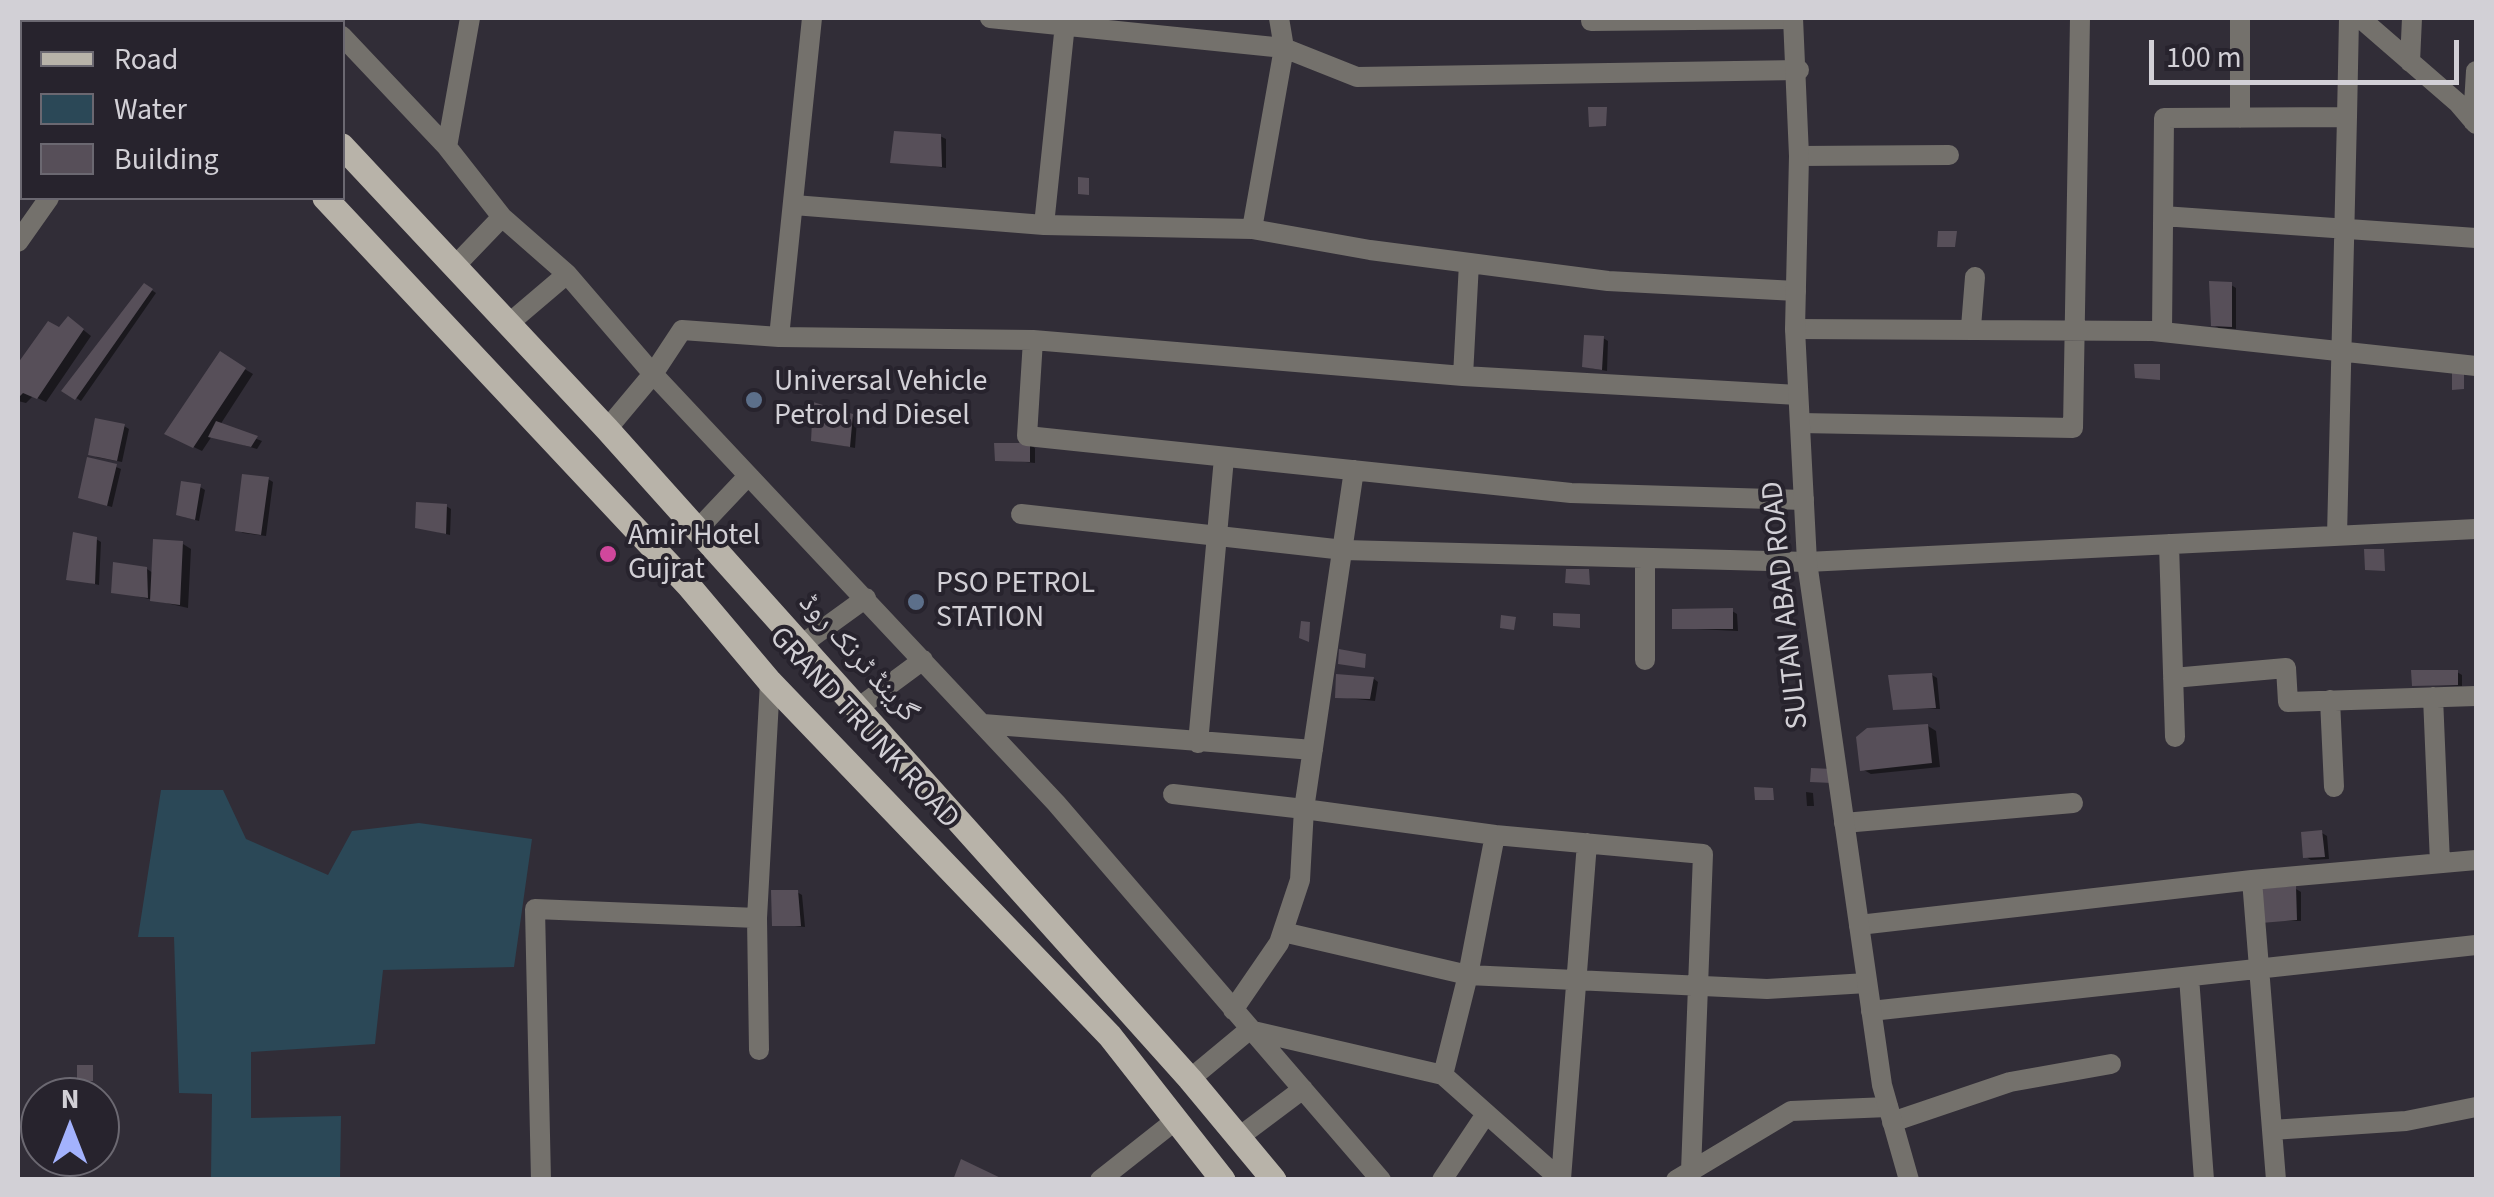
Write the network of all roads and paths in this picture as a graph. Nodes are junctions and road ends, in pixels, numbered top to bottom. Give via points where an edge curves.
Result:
1 (470, 18) edge
2 (812, 18) edge
3 (990, 18) edge
4 (1279, 18) edge
5 (1793, 18) edge
6 (2080, 18) edge
7 (2240, 18) edge
8 (2350, 18) edge
9 (2360, 18) edge
10 (2412, 18) edge
11 (1592, 21) dead end
12 (1065, 24) junction
13 (345, 39) edge
14 (1284, 48) junction
15 (2410, 62) junction
16 (1799, 70) junction
17 (2476, 71) edge
18 (2347, 117) junction
19 (2240, 118) junction
20 (2475, 123) edge
21 (447, 147) junction
22 (345, 149) edge
23 (1949, 155) dead end
24 (1799, 156) junction
25 (48, 200) edge
26 (327, 200) edge
27 (794, 205) junction
28 (2163, 216) junction
29 (502, 217) junction
30 (1044, 225) junction
31 (2344, 228) junction
32 (1252, 229) junction
33 (2476, 238) edge
34 (18, 242) edge
35 (1469, 263) junction
36 (454, 267) junction
37 (567, 274) junction
38 (1975, 277) dead end
39 (1796, 291) junction
40 (507, 325) junction
41 (1972, 327) junction
42 (2078, 328) junction
43 (1794, 329) junction
44 (2162, 332) junction
45 (779, 337) junction
46 (1033, 340) junction
47 (2343, 350) junction
48 (2476, 366) edge
49 (653, 374) junction
50 (1463, 376) junction
51 (1798, 395) junction
52 (1800, 424) junction
53 (607, 429) junction
54 (1224, 458) junction
55 (1354, 470) junction
56 (748, 476) junction
57 (1804, 500) junction
58 (1021, 514) dead end
59 (2476, 529) edge
60 (697, 530) junction
61 (1214, 536) junction
62 (2337, 536) junction
63 (2169, 544) junction
64 (1344, 550) junction
65 (1645, 558) junction
66 (1807, 562) junction
67 (866, 598) junction
68 (801, 644) junction
69 (924, 660) junction
70 (1645, 660) dead end
71 (2174, 678) junction
72 (770, 682) junction
73 (2476, 696) edge
74 (2433, 697) junction
75 (2330, 700) junction
76 (858, 708) junction
77 (983, 724) junction
78 (2176, 737) dead end
79 (1198, 742) junction
80 (1313, 750) junction
81 (2334, 787) dead end
82 (1172, 794) dead end
83 (2073, 802) dead end
84 (1304, 810) junction
85 (1844, 823) junction
86 (1495, 835) junction
87 (1587, 843) junction
88 (2476, 860) edge
89 (2440, 863) junction
90 (2252, 880) junction
91 (756, 918) junction
92 (1859, 925) junction
93 (1282, 932) junction
94 (2476, 945) edge
95 (2259, 969) junction
96 (1468, 975) junction
97 (2188, 977) junction
98 (1578, 981) junction
99 (1867, 983) junction
100 (1698, 986) junction
101 (1234, 1010) junction
102 (1871, 1011) junction
103 (1250, 1030) junction
104 (759, 1050) dead end
105 (2111, 1064) dead end
106 (1443, 1076) junction
107 (1190, 1079) junction
108 (1304, 1089) junction
109 (2476, 1106) edge
110 (1486, 1114) junction
111 (1890, 1114) junction
112 (1176, 1120) junction
113 (2272, 1130) junction
114 (1242, 1141) junction
115 (1219, 1174) edge
116 (1684, 1175) edge
117 (1561, 1179) edge
118 (541, 1180) edge
119 (1100, 1180) edge
120 (1274, 1180) edge
121 (1381, 1180) edge
122 (1442, 1180) edge
123 (1909, 1180) edge
124 (2204, 1180) edge
125 (2276, 1180) edge

1 - 21 street
2 - 27 street
3 - 12 street
4 - 14 street
5 - 11 street
5 - 16 street, SULTAN ABAD ROAD
6 - 42 street
7 - 19 street
8 - 18 street
9 - 15 street
10 - 15 street
12 - 14 street
12 - 30 street
13 - 21 street
14 - 16 street via 1356,77
14 - 32 street
15 - 20 street
16 - 24 street, SULTAN ABAD ROAD
17 - 20 street
18 - 19 street
18 - 31 street
19 - 28 street via 2164,118
21 - 29 street
22 - 36 main road, گرینڈ ٹرنک روڈ
23 - 24 street
24 - 39 street, SULTAN ABAD ROAD
25 - 34 street
26 - 72 main road, GRAND TRUNK ROAD
27 - 30 street
27 - 45 street
28 - 31 street
28 - 44 street
29 - 36 street
29 - 37 street
30 - 32 street
31 - 33 street
31 - 47 street
32 - 35 street
35 - 39 street via 1608,281
35 - 50 street
36 - 40 main road, گرینڈ ٹرنک روڈ
37 - 40 street
37 - 49 street
38 - 41 street
39 - 43 street, SULTAN ABAD ROAD
40 - 53 main road, گرینڈ ٹرنک روڈ
41 - 42 street
41 - 43 street
42 - 44 street
42 - 52 street via 2073,428
43 - 51 street, SULTAN ABAD ROAD
44 - 47 street
45 - 46 street
45 - 49 street via 682,330
46 - 50 street
46 - 54 street via 1027,436
47 - 48 street
47 - 62 street
49 - 53 street
49 - 56 street
50 - 51 street
51 - 52 street, SULTAN ABAD ROAD
52 - 57 street, SULTAN ABAD ROAD
53 - 60 main road, گرینڈ ٹرنک روڈ
54 - 55 street
54 - 61 street
55 - 57 street via 1570,493
55 - 64 street
56 - 60 street
56 - 67 street
57 - 66 street, SULTAN ABAD ROAD
58 - 61 street
59 - 62 street
60 - 68 main road, گرینڈ ٹرنک روڈ
61 - 64 street
61 - 79 street
62 - 63 street
63 - 66 street
63 - 71 street
64 - 65 street
64 - 80 street
65 - 66 street
65 - 70 street
66 - 85 street, SULTAN ABAD ROAD
67 - 68 street
67 - 69 street
68 - 76 main road, گرینڈ ٹرنک روڈ
69 - 76 street
69 - 77 street
71 - 75 street via 2286,668 2288,702
71 - 78 street
72 - 91 street
72 - 112 main road, GRAND TRUNK ROAD via 1110,1036
73 - 74 street
74 - 75 street
74 - 89 street
75 - 81 street
76 - 107 main road, گرینڈ ٹرنک روڈ
77 - 79 street
77 - 101 street
79 - 80 street
80 - 84 street
82 - 84 street
83 - 85 street
84 - 86 street
84 - 93 street via 1300,880
85 - 92 street, SULTAN ABAD ROAD
86 - 87 street
86 - 96 street
87 - 98 street
87 - 100 street via 1703,854
88 - 89 street
89 - 90 street
90 - 92 street
90 - 95 street
91 - 104 street
91 - 118 street via 535,909
92 - 99 street, SULTAN ABAD ROAD
93 - 96 street
93 - 101 street
94 - 95 street
95 - 97 street
95 - 113 street
96 - 98 street
96 - 106 street
97 - 102 street
97 - 124 street
98 - 100 street
98 - 117 street
99 - 100 street
99 - 102 street, SULTAN ABAD ROAD
100 - 116 street
101 - 103 street
102 - 111 street, SULTAN ABAD ROAD
103 - 106 street
103 - 107 street
103 - 108 street
105 - 111 street
106 - 110 street
107 - 114 main road, گرینڈ ٹرنک روڈ
108 - 114 street
108 - 121 street
109 - 113 street via 2406,1121
110 - 117 street
110 - 122 street
111 - 116 street via 1792,1111
111 - 123 street, SULTAN ABAD ROAD
112 - 115 main road, GRAND TRUNK ROAD
112 - 119 street
113 - 125 street
114 - 115 main road
114 - 120 main road, گرینڈ ٹرنک روڈ

